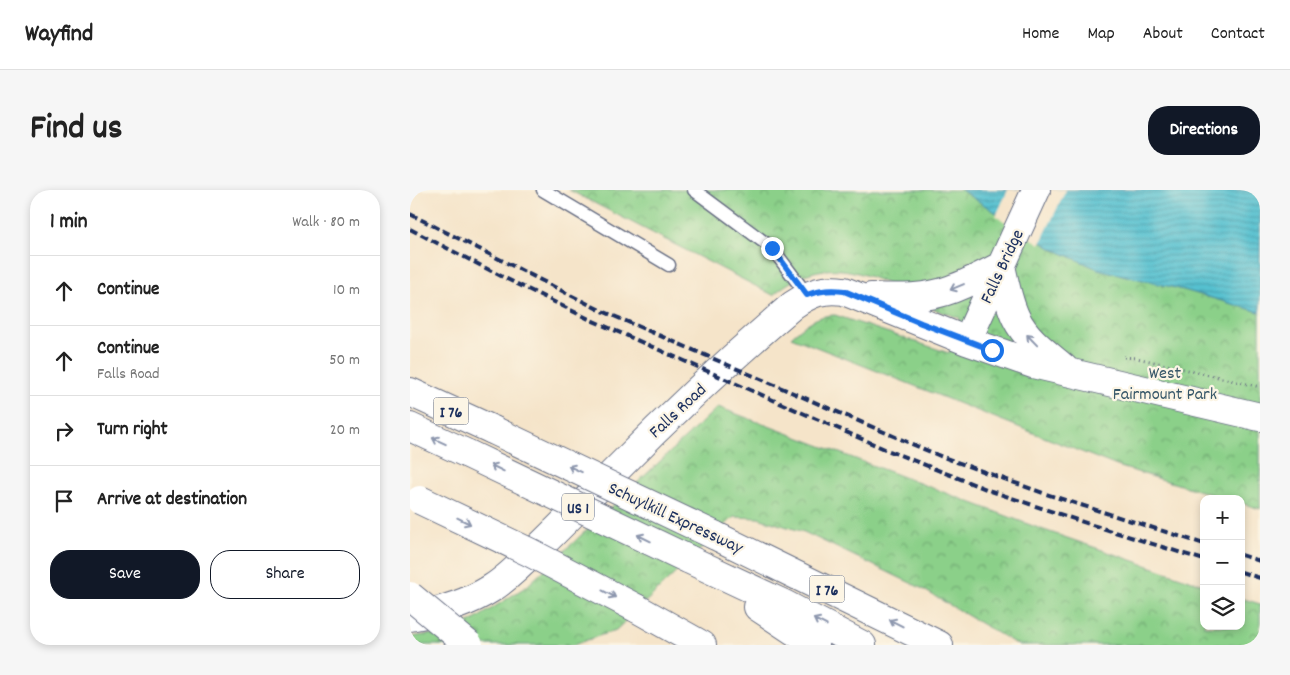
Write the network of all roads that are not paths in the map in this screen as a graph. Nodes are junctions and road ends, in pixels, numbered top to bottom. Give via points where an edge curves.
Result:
1 (543, 190) edge
2 (694, 190) edge
3 (1036, 190) edge
4 (1004, 259) junction
5 (669, 265) dead end
6 (807, 295) junction
7 (860, 296) junction
8 (967, 341) junction
9 (1069, 372) junction
10 (410, 392) edge
11 (1260, 417) edge
12 (410, 427) edge
13 (415, 497) edge
14 (688, 559) junction
15 (410, 596) edge
16 (410, 617) edge
17 (469, 645) edge
18 (702, 645) edge
19 (815, 645) edge
20 (862, 645) edge
21 (939, 645) edge

1 - 5 lane
2 - 6 lane via 772,248
3 - 4 main road, Falls Bridge
4 -> 7 main road via 950,290 931,295
4 - 8 main road, Falls Bridge
9 -> 4 main road via 1022,330 1012,308
6 - 7 main road, Falls Road via 832,289
6 - 16 main road, Falls Road via 792,304 677,410 509,575 469,601
7 - 8 main road, Falls Road
8 - 9 main road, Falls Road via 1033,364
9 - 11 main road, Falls Road
21 -> 10 main road, Schuylkill Expressway / I 76, bridge
14 -> 12 main road, US 1, bridge
13 -> 18 main road, bridge via 529,552
14 - 19 main road
20 -> 14 main road, US 1
15 - 17 main road, bridge

